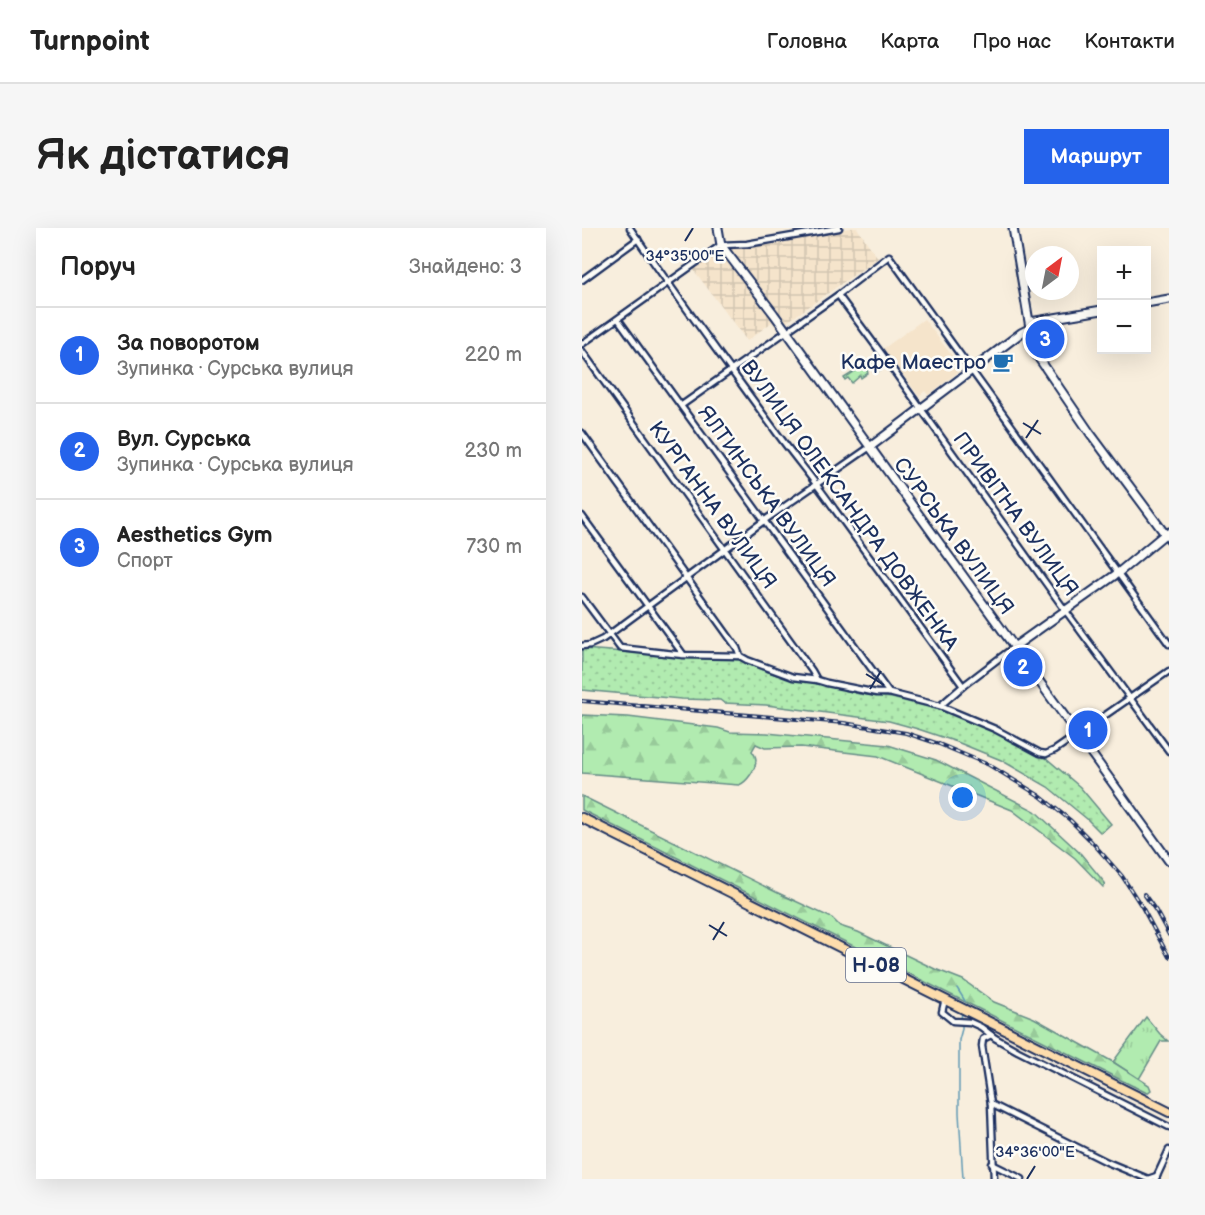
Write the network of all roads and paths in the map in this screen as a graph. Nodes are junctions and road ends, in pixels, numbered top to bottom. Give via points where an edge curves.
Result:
1 (630, 228) edge
2 (718, 228) edge
3 (839, 228) edge
4 (1013, 228) edge
5 (638, 239) junction
6 (721, 245) junction
7 (582, 280) edge
8 (668, 283) junction
9 (838, 295) junction
10 (1169, 299) edge
11 (1151, 302) edge
12 (1097, 311) edge
13 (618, 319) junction
14 (1031, 325) junction
15 (785, 331) junction
16 (582, 344) edge
17 (582, 351) edge
18 (971, 370) junction
19 (732, 371) junction
20 (682, 405) junction
21 (920, 408) junction
22 (582, 434) edge
23 (870, 447) junction
24 (817, 484) junction
25 (582, 516) edge
26 (765, 520) junction
27 (1168, 535) edge
28 (725, 550) junction
29 (1118, 573) junction
30 (687, 578) junction
31 (582, 597) edge
32 (648, 605) junction
33 (1065, 610) junction
34 (609, 634) junction
35 (1169, 644) edge
36 (583, 647) edge
37 (1014, 647) junction
38 (683, 655) junction
39 (740, 656) junction
40 (1169, 670) edge
41 (817, 680) junction
42 (963, 686) junction
43 (889, 693) junction
44 (1130, 697) junction
45 (940, 706) junction
46 (1077, 734) junction
47 (1169, 751) edge
48 (582, 818) edge
49 (1169, 861) edge
50 (945, 999) junction
51 (991, 1035) junction
52 (990, 1104) junction
53 (1169, 1112) edge
54 (1169, 1127) edge
55 (1169, 1150) edge
56 (992, 1164) junction
57 (1156, 1177) edge
58 (994, 1179) edge
59 (1022, 1179) edge

1 - 5 street, ВУЛИЦЯ ОЛЕКСАНДРА ДОВЖЕНКА
2 - 6 street, СУРСЬКА ВУЛИЦЯ
3 - 6 street
4 - 14 street
5 - 7 street
5 - 8 street, ВУЛИЦЯ ОЛЕКСАНДРА ДОВЖЕНКА
6 - 8 street
6 - 15 street, СУРСЬКА ВУЛИЦЯ
8 - 13 street
8 - 19 street, ВУЛИЦЯ ОЛЕКСАНДРА ДОВЖЕНКА
9 - 15 street
9 - 18 street via 889,256
9 - 21 street, ПРИВІТНА ВУЛИЦЯ
10 - 11 street
12 - 14 street
13 - 16 street
13 - 20 street, ЯЛТИНСЬКА ВУЛИЦЯ
14 - 18 street
14 - 27 street via 1034,351 1045,368
15 - 19 street
15 - 23 street, СУРСЬКА ВУЛИЦЯ
17 - 28 street, КУРГАННА ВУЛИЦЯ
18 - 21 street
18 - 29 street
19 - 20 street
19 - 24 street, ВУЛИЦЯ ОЛЕКСАНДРА ДОВЖЕНКА
20 - 26 street, ЯЛТИНСЬКА ВУЛИЦЯ
21 - 23 street
21 - 33 street, ПРИВІТНА ВУЛИЦЯ
22 - 30 street
23 - 24 street
23 - 37 street, СУРСЬКА ВУЛИЦЯ
24 - 26 street
24 - 42 street, ВУЛИЦЯ ОЛЕКСАНДРА ДОВЖЕНКА
25 - 32 street
26 - 28 street
26 - 43 street, ЯЛТИНСЬКА ВУЛИЦЯ
27 - 29 street
28 - 30 street
28 - 41 street, КУРГАННА ВУЛИЦЯ
29 - 33 street
29 - 35 street
30 - 32 street
30 - 39 street
31 - 34 street
32 - 34 street
32 - 38 street
33 - 37 street
33 - 44 street, ПРИВІТНА ВУЛИЦЯ
34 - 36 street
34 - 38 street via 620,648
37 - 42 street
37 - 46 street, СУРСЬКА ВУЛИЦЯ
38 - 39 street
39 - 41 street via 793,677
40 - 44 street
41 - 43 street
42 - 45 street
43 - 45 street
44 - 46 street
44 - 47 street, ПРИВІТНА ВУЛИЦЯ
45 - 46 street via 1040,753 1055,750
46 - 49 street, СУРСЬКА ВУЛИЦЯ
48 - 50 main road, Н-08
50 - 51 street via 942,1012 953,1021 970,1022
50 - 53 main road, Н-08
51 - 52 street via 983,1039 982,1046
51 - 54 street
52 - 56 street
52 - 57 street via 1107,1162 1148,1179
55 - 57 street
56 - 58 street
56 - 59 street

